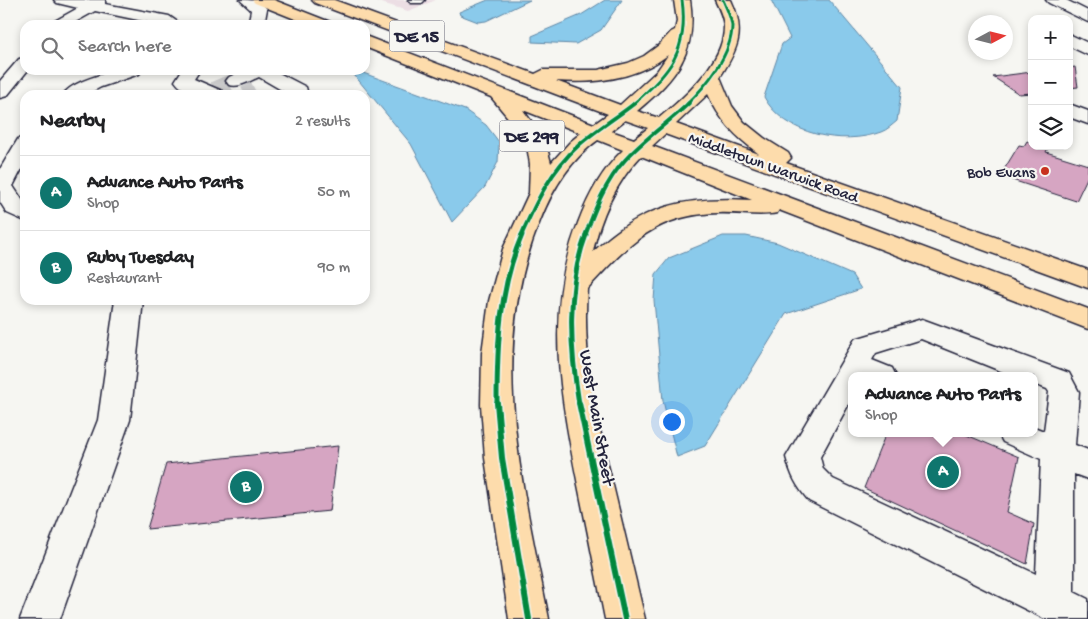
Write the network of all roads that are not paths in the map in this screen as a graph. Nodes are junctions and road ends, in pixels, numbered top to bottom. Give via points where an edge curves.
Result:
1 (62, 0) edge
2 (248, 0) edge
3 (260, 0) edge
4 (320, 0) edge
5 (682, 0) edge
6 (723, 0) edge
7 (1054, 0) edge
8 (97, 3) edge
9 (1088, 17) edge
10 (68, 20) edge
11 (165, 20) edge
12 (257, 20) edge
13 (311, 20) edge
14 (686, 21) junction
15 (1088, 27) edge
16 (1073, 29) edge
17 (1073, 41) edge
18 (370, 43) edge
19 (1088, 50) edge
20 (20, 69) edge
21 (513, 72) junction
22 (118, 75) edge
23 (137, 75) edge
24 (188, 75) edge
25 (248, 75) edge
26 (266, 75) edge
27 (712, 80) junction
28 (234, 81) tunnel mouth
29 (285, 89) edge
30 (82, 90) edge
31 (126, 90) edge
32 (208, 90) edge
33 (255, 90) tunnel mouth
34 (493, 91) junction
35 (0, 92) edge
36 (1073, 103) edge
37 (622, 112) junction
38 (1088, 118) edge
39 (663, 127) junction
40 (596, 132) junction
41 (637, 148) junction
42 (20, 152) edge
43 (540, 195) junction
44 (855, 195) junction
45 (20, 211) edge
46 (802, 211) junction
47 (1088, 279) edge
48 (573, 287) junction
49 (128, 305) edge
50 (1052, 306) junction
51 (1088, 319) edge
52 (1088, 330) edge
53 (869, 370) edge
54 (1034, 372) edge
55 (1038, 373) edge
56 (848, 398) edge
57 (1023, 437) edge
58 (1073, 459) edge
59 (1054, 603) junction
60 (40, 619) edge
61 (529, 619) edge
62 (625, 619) edge
63 (1085, 619) edge

1 - 8 street
2 - 12 street via 259,9
3 - 13 main road
4 - 21 main road, Middletown Warwick Road / DE 15
5 - 14 main road
6 - 27 main road, West Main Street via 732,22 731,34
7 - 9 street
8 - 10 street
8 - 11 street
14 - 21 main road, DE 15 via 662,52 631,68 575,76
14 - 37 main road via 678,54 658,81
15 - 16 street
17 - 19 street
18 - 34 main road, Middletown Warwick Road / DE 15
20 - 35 street
21 - 37 main road, Middletown Warwick Road / DE 299
22 - 30 street
23 - 31 street
24 - 32 street via 184,81
25 - 28 street
26 - 29 street
27 - 39 main road, West Main Street
27 - 44 main road via 726,115 756,143
29 - 33 street
34 - 40 main road, Middletown Warwick Road / DE 15
34 - 43 main road, DE 299 via 526,124 535,141 542,175
36 - 38 street
37 - 39 main road, Middletown Warwick Road / DE 299
37 - 40 main road
39 - 41 main road, West Main Street
39 - 44 main road, Middletown Warwick Road
40 - 41 main road, Middletown Warwick Road / DE 15
40 - 43 main road via 575,148
41 - 46 main road, Middletown Warwick Road
41 - 48 main road, West Main Street via 606,186 593,212 584,236
42 - 45 street via 2,186
43 - 61 main road, DE 299 via 512,259 495,356 501,449
44 - 47 main road, Middletown Warwick Road
46 - 48 main road via 732,205 668,213 642,225 616,244
46 - 50 main road, Middletown Warwick Road
48 - 62 main road, West Main Street via 571,355 576,394
49 - 60 street via 114,420
50 - 51 main road, Middletown Warwick Road
50 - 52 street
53 - 54 street via 865,346 922,329
55 - 58 street via 1058,381 1064,392
56 - 59 street via 803,458 808,476 821,490
57 - 58 street
58 - 59 street
59 - 63 street

